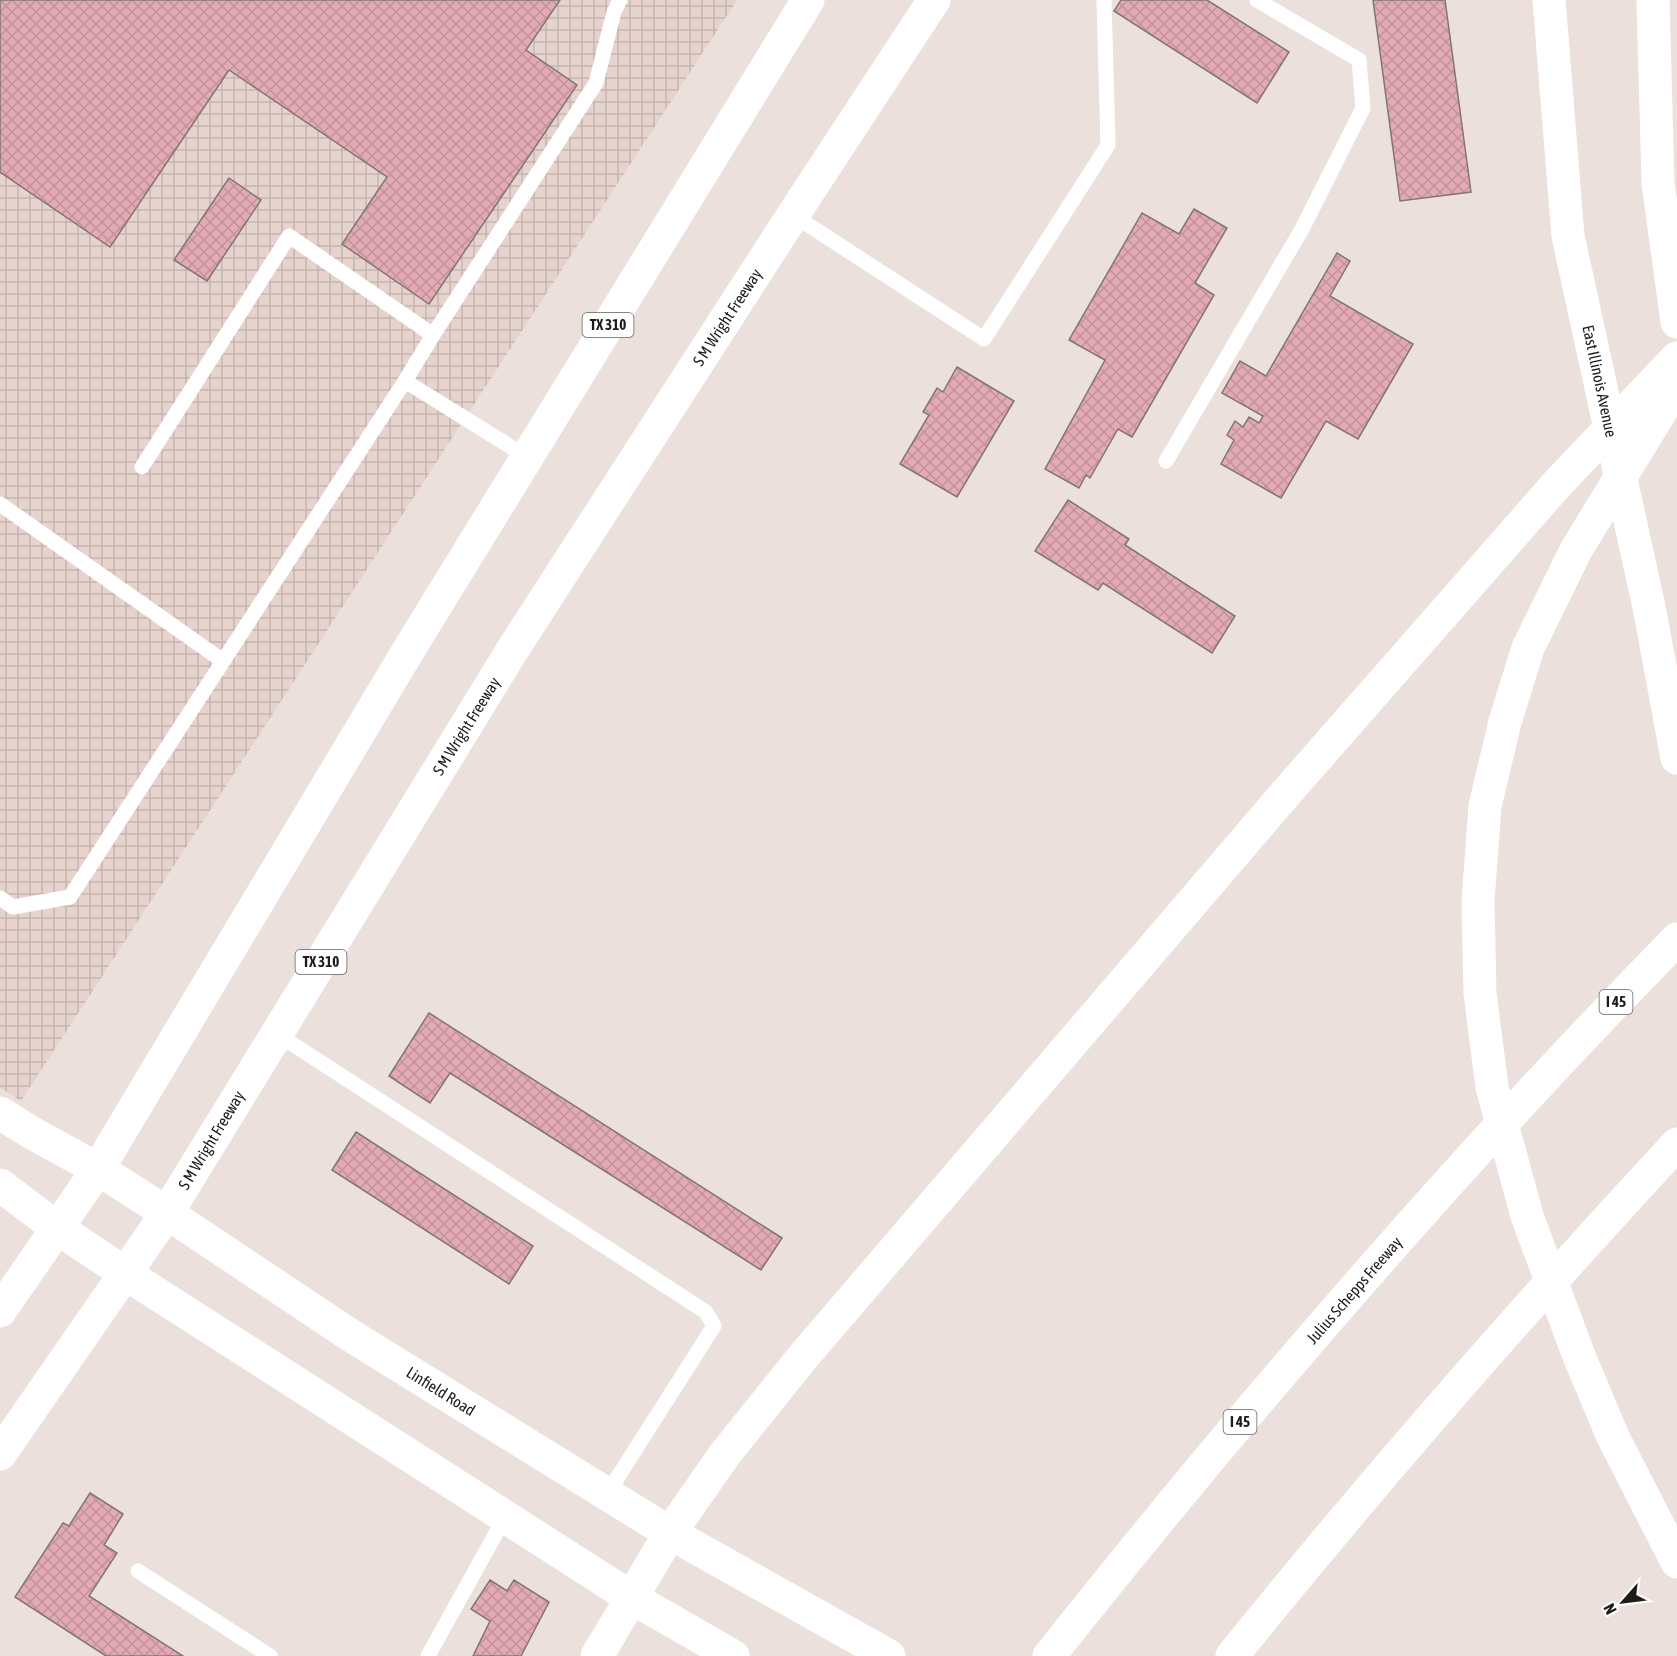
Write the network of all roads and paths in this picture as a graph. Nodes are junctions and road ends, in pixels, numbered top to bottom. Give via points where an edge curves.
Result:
1 (620, 0) edge
2 (808, 0) edge
3 (934, 0) edge
4 (1104, 0) edge
5 (1257, 0) edge
6 (1549, 0) edge
7 (1653, 0) edge
8 (793, 215) junction
9 (1677, 322) edge
10 (432, 336) junction
11 (1677, 358) edge
12 (405, 381) junction
13 (1677, 385) edge
14 (527, 457) junction
15 (1166, 461) dead end
16 (142, 467) dead end
17 (0, 504) edge
18 (223, 661) junction
19 (1677, 758) edge
20 (0, 898) edge
21 (1677, 939) edge
22 (277, 1034) junction
23 (0, 1113) edge
24 (1677, 1144) edge
25 (98, 1170) junction
26 (0, 1185) edge
27 (167, 1213) junction
28 (57, 1228) junction
29 (126, 1274) junction
30 (0, 1311) edge
31 (0, 1454) edge
32 (607, 1494) junction
33 (505, 1516) junction
34 (670, 1533) junction
35 (1677, 1562) edge
36 (138, 1571) dead end
37 (632, 1598) junction
38 (270, 1656) edge
39 (428, 1656) edge
40 (597, 1656) edge
41 (733, 1656) edge
42 (889, 1656) edge
43 (1049, 1656) edge
44 (1232, 1656) edge

1 - 10 lane via 596,83
2 - 14 main road, TX 310
3 - 8 main road, S M Wright Freeway / TX 310
4 - 8 lane via 1108,145 984,339
5 - 15 lane via 1359,60 1363,108 1302,230
6 - 19 main road, East Illinois Avenue via 1568,236 1650,612
7 - 9 main road via 1658,183
8 - 22 main road, S M Wright Freeway / TX 310 via 513,650
10 - 12 lane
10 - 16 lane via 289,236
11 - 34 main road via 1558,483 1286,793 802,1358 725,1454
12 - 14 lane
12 - 18 lane
13 - 35 main road via 1576,550 1528,648 1485,806 1478,901 1480,981 1492,1087 1527,1216 1613,1437
14 - 25 main road, TX 310
17 - 18 lane
18 - 20 lane via 70,897 13,907
21 - 43 main road, Julius Schepps Freeway / I 45 via 1516,1108 1406,1231 1230,1433
22 - 27 main road, S M Wright Freeway / TX 310
22 - 32 lane via 706,1312 714,1326
23 - 25 main road, Linfield Road
24 - 44 main road via 1439,1408
25 - 27 main road, Linfield Road
25 - 28 main road, TX 310
26 - 28 main road
27 - 29 main road, S M Wright Freeway / TX 310
27 - 32 main road, Linfield Road via 350,1335
28 - 29 main road
28 - 30 main road, TX 310
29 - 31 main road, S M Wright Freeway / TX 310
29 - 33 main road
32 - 34 main road, Linfield Road
33 - 37 main road
33 - 39 lane
34 - 37 main road
34 - 42 main road, Linfield Road
36 - 38 lane
37 - 40 main road
37 - 41 main road

